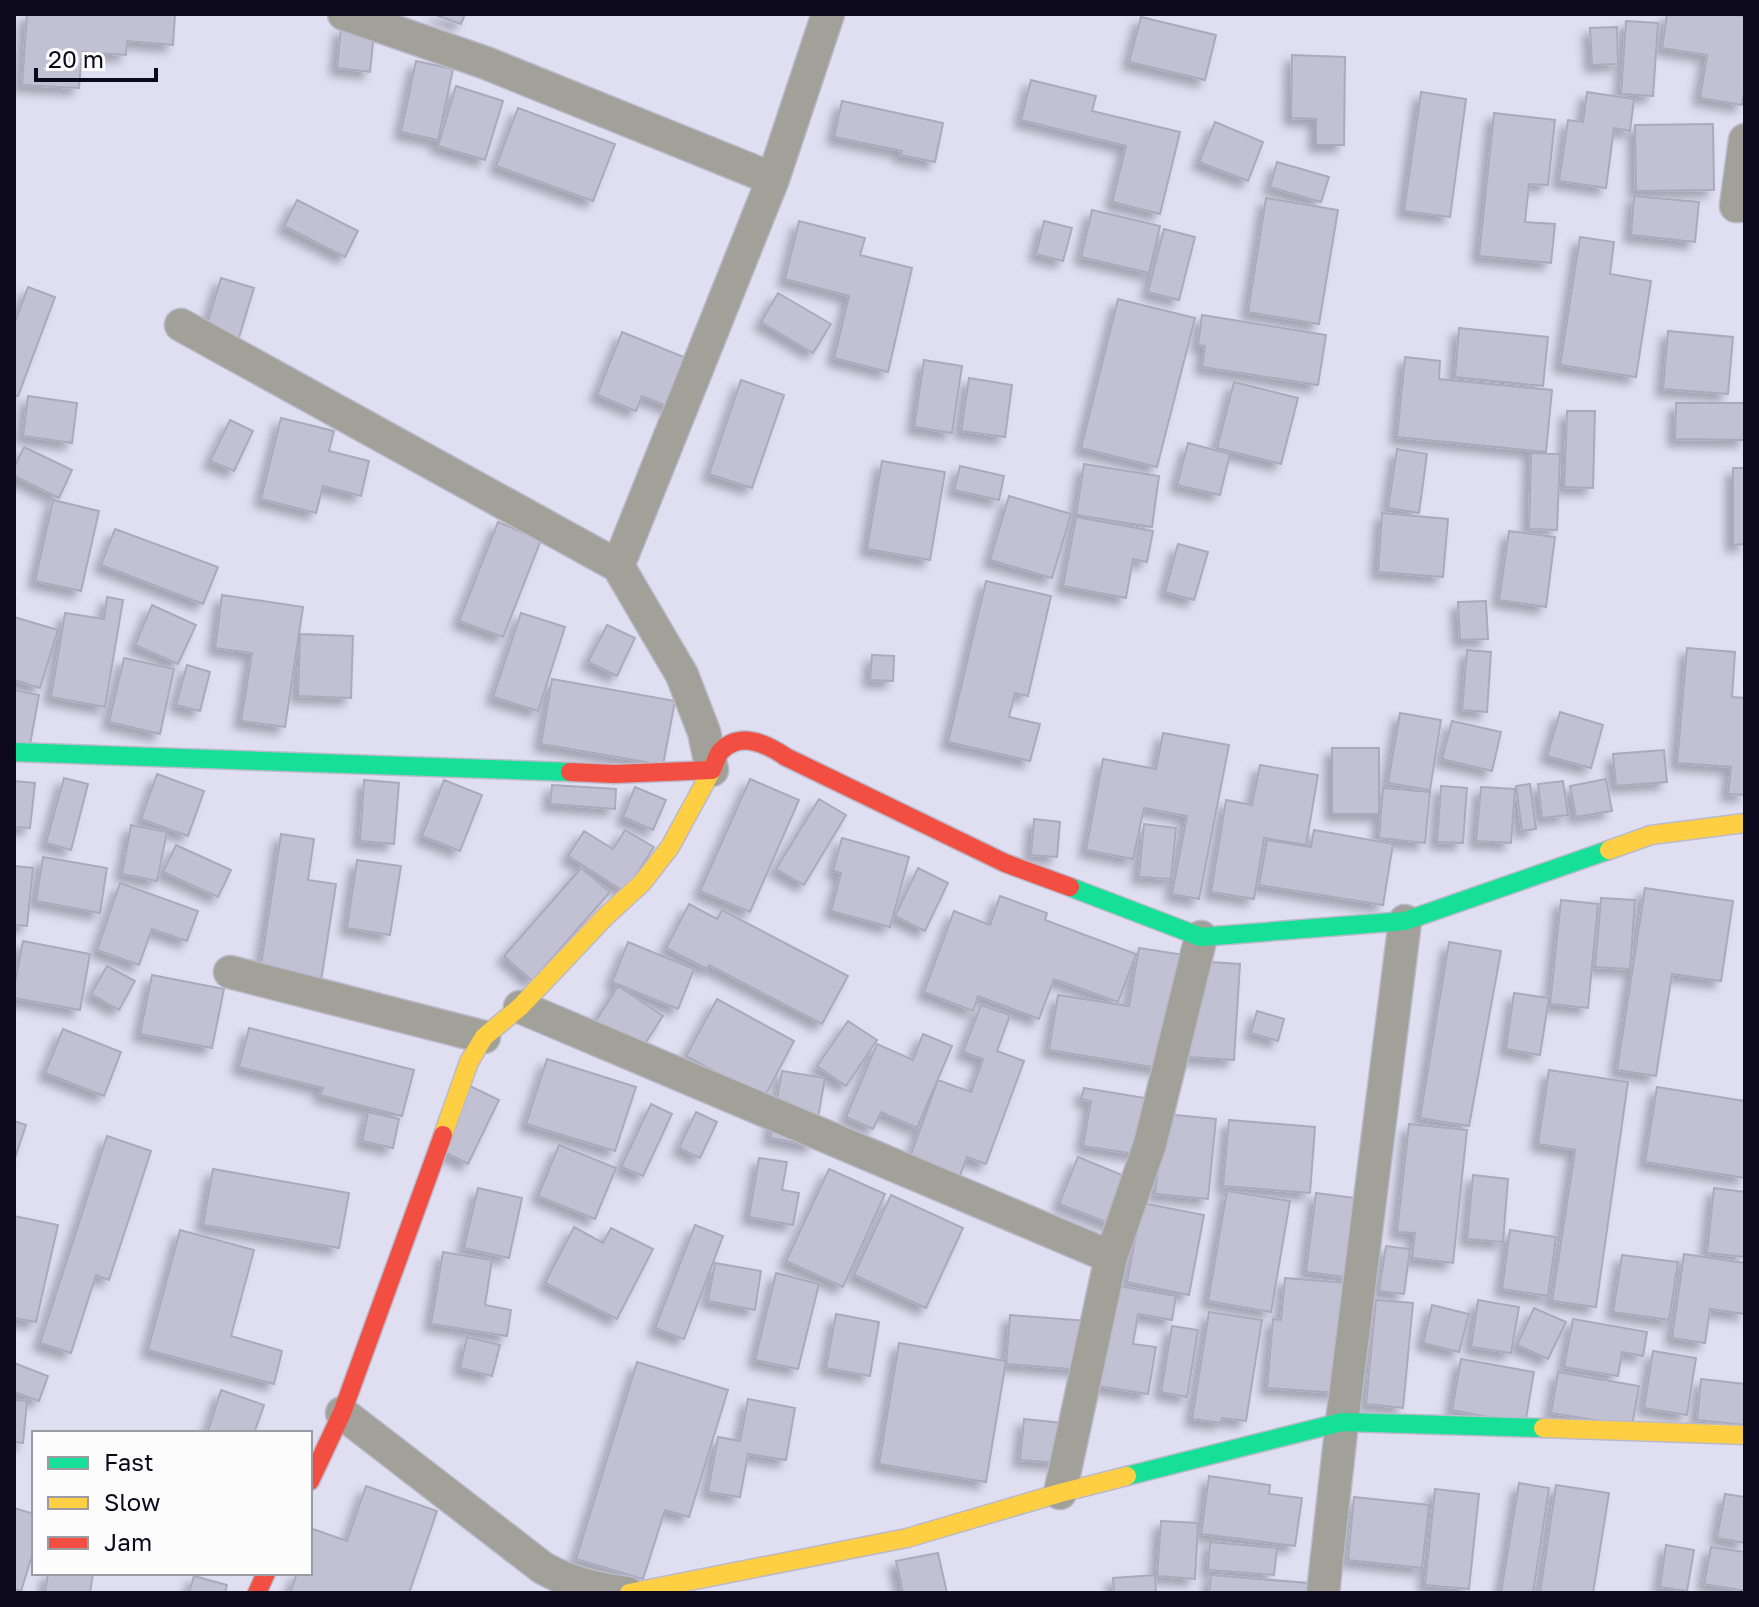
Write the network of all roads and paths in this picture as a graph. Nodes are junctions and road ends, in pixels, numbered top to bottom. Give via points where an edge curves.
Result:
1 (344, 14) edge
2 (828, 14) edge
3 (1745, 140) edge
4 (773, 179) junction
5 (1745, 205) edge
6 (181, 325) dead end
7 (618, 566) junction
8 (14, 752) edge
9 (712, 770) junction
10 (1745, 823) edge
11 (1405, 921) junction
12 (1201, 937) junction
13 (230, 972) dead end
14 (520, 1007) junction
15 (484, 1037) junction
16 (1111, 1257) junction
17 (342, 1413) junction
18 (1342, 1422) junction
19 (1745, 1435) edge
20 (312, 1477) edge
21 (1060, 1493) junction
22 (628, 1593) edge
23 (1323, 1593) edge

1 - 4 street via 486,63
2 - 4 street
3 - 5 street via 1736,206
4 - 7 street
6 - 7 street
7 - 9 street via 682,675
8 - 9 street via 614,774
9 - 12 street via 720,752 738,740 766,743 1005,863
9 - 14 street via 670,847 642,883
10 - 11 street via 1651,835
11 - 12 street
11 - 18 street
12 - 16 street via 1150,1144
13 - 15 street
14 - 15 street
14 - 16 street
15 - 17 street via 469,1062
16 - 21 street
17 - 20 street
17 - 22 street via 543,1568 585,1586
18 - 19 street
18 - 21 street
18 - 23 street
21 - 22 street via 907,1538

